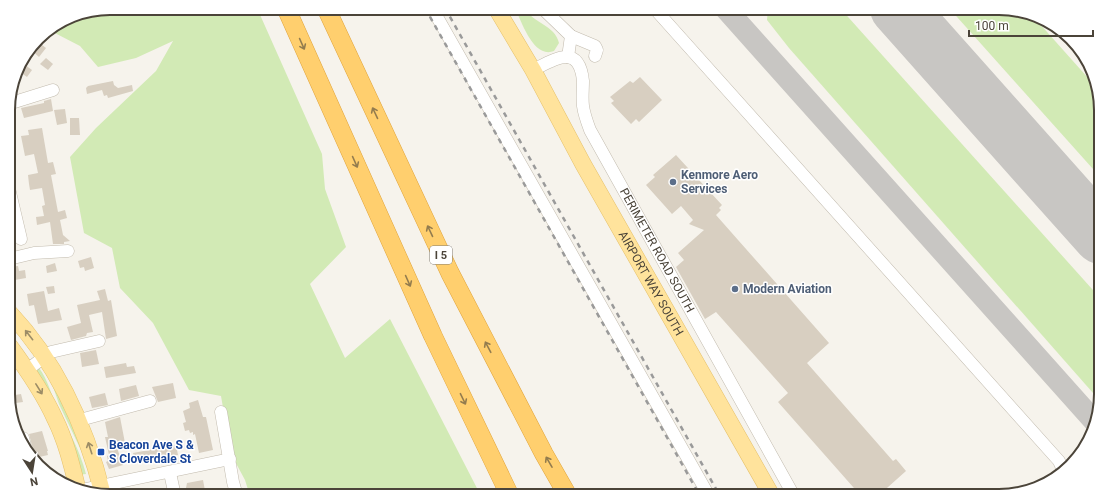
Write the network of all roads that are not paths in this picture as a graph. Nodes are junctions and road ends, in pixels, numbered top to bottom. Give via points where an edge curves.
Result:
1 (289, 15) edge
2 (329, 15) edge
3 (436, 15) edge
4 (500, 15) edge
5 (510, 15) edge
6 (549, 15) edge
7 (660, 15) edge
8 (571, 36) junction
9 (568, 57) junction
10 (588, 60) junction
11 (533, 70) junction
12 (53, 90) dead end
13 (15, 102) edge
14 (15, 214) edge
15 (21, 239) dead end
16 (68, 251) dead end
17 (15, 258) edge
18 (15, 319) edge
19 (99, 341) dead end
20 (15, 353) edge
21 (45, 356) junction
22 (27, 370) junction
23 (150, 401) dead end
24 (221, 412) dead end
25 (80, 420) junction
26 (230, 459) junction
27 (1061, 465) edge
28 (170, 473) junction
29 (78, 483) edge
30 (102, 488) edge
31 (107, 489) edge
32 (173, 489) edge
33 (235, 489) edge
34 (507, 489) edge
35 (564, 489) edge
36 (705, 489) edge
37 (768, 489) edge
38 (790, 489) edge

1 -> 34 highway via 433,336
35 -> 2 highway, I 5 via 450,273
3 - 36 street
4 - 11 main road, AIRPORT WAY SOUTH
5 - 11 main road, AIRPORT WAY SOUTH
6 - 8 street
7 - 27 street
8 - 9 street
8 - 10 street, PERIMETER ROAD SOUTH via 595,46 597,50
9 - 10 street
9 - 11 street via 557,57
10 - 38 street, PERIMETER ROAD SOUTH via 583,82 583,106 590,130
11 - 37 main road, AIRPORT WAY SOUTH via 583,164
12 - 13 street
14 - 15 street
16 - 17 street via 34,253
21 -> 18 main road
19 - 21 street via 56,350
20 - 22 main road
21 - 22 street
21 - 25 main road
22 -> 29 main road via 55,418
23 - 25 street
24 - 26 street
30 -> 25 main road
26 - 28 street
26 - 33 street
28 - 31 street
28 - 32 street

